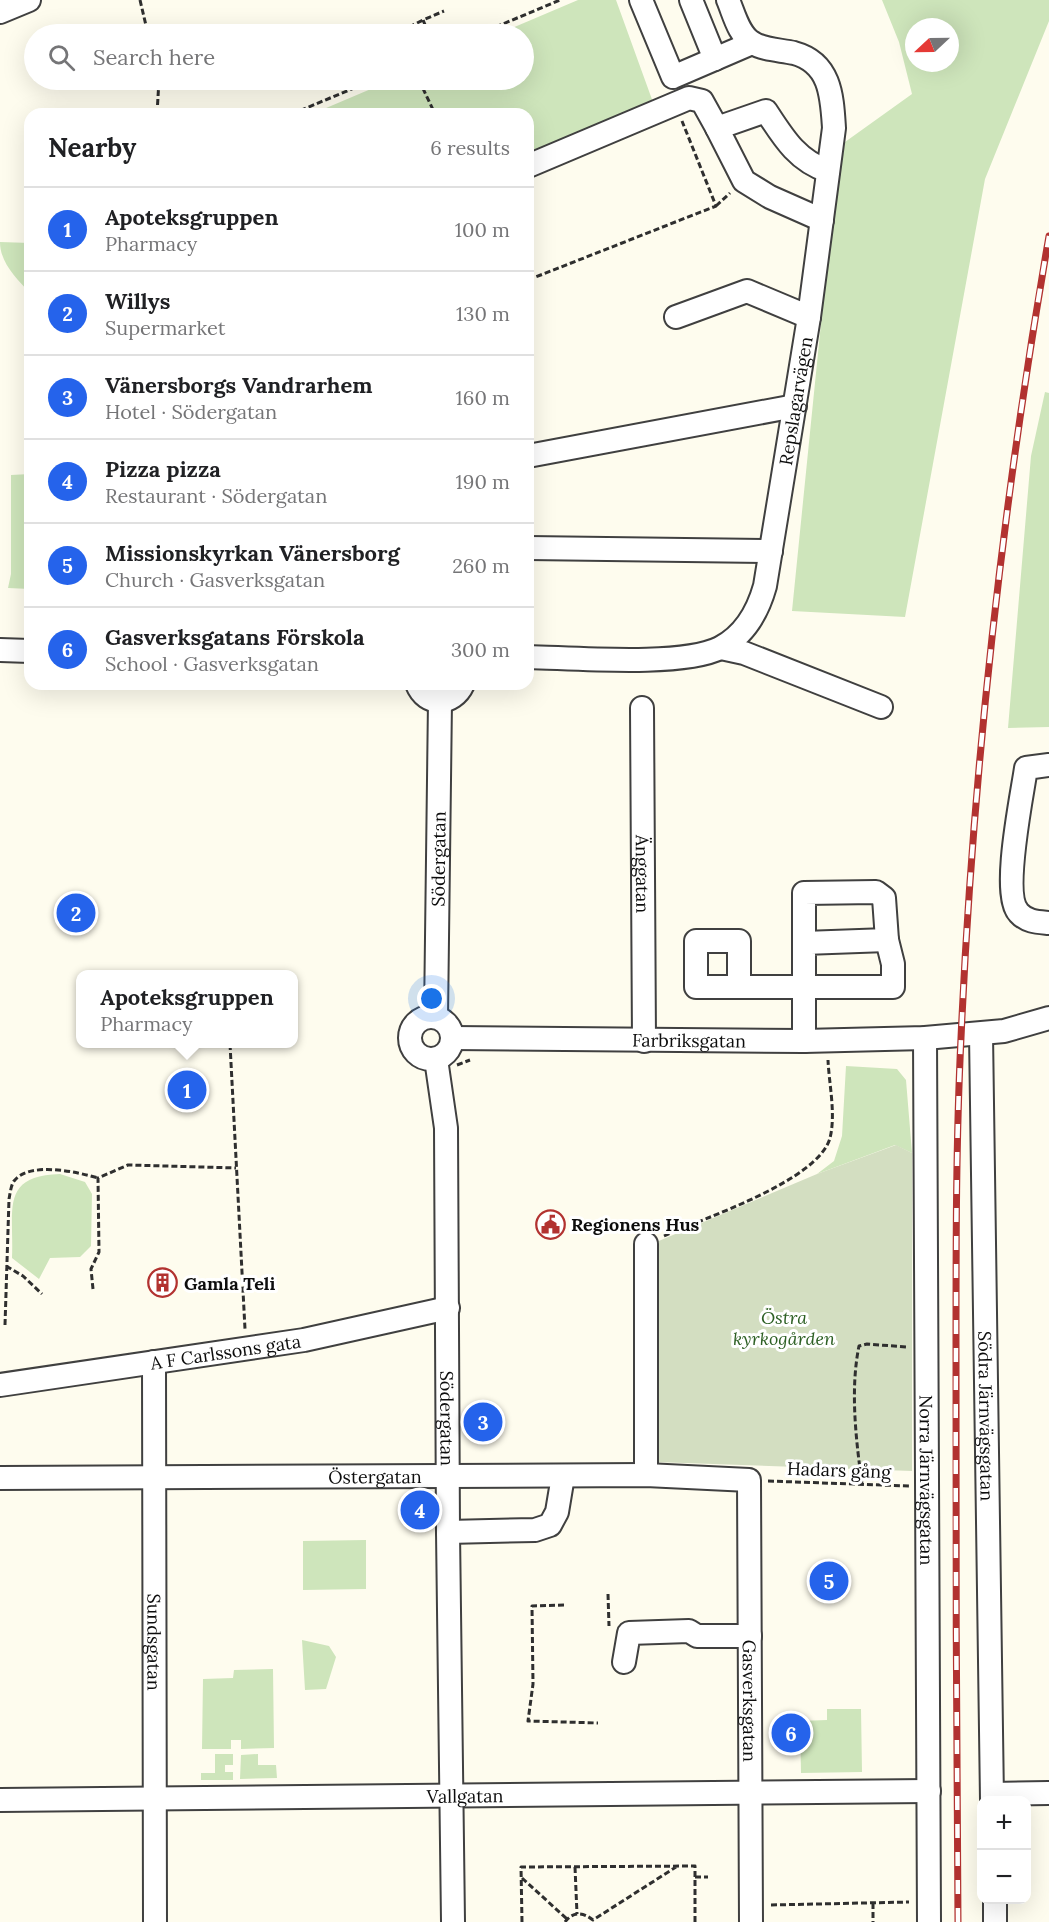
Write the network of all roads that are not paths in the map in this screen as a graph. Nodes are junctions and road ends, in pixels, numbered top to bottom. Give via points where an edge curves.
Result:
1 (28, 0) edge
2 (641, 0) edge
3 (691, 0) edge
4 (728, 0) edge
5 (0, 12) edge
6 (752, 43) junction
7 (715, 59) junction
8 (717, 128) junction
9 (534, 163) edge
10 (828, 171) junction
11 (822, 220) junction
12 (676, 317) dead end
13 (809, 317) junction
14 (795, 406) junction
15 (534, 455) edge
16 (534, 548) edge
17 (771, 551) junction
18 (721, 648) junction
19 (0, 650) edge
20 (24, 651) edge
21 (534, 657) edge
22 (421, 690) edge
23 (459, 690) edge
24 (440, 701) junction
25 (881, 707) dead end
26 (642, 708) dead end
27 (1049, 765) edge
28 (1049, 923) edge
29 (888, 940) junction
30 (804, 943) junction
31 (739, 987) dead end
32 (803, 988) junction
33 (436, 1017) junction
34 (1049, 1018) edge
35 (981, 1034) junction
36 (452, 1038) junction
37 (925, 1038) junction
38 (644, 1041) junction
39 (804, 1041) junction
40 (436, 1059) junction
41 (646, 1244) road end
42 (448, 1308) junction
43 (154, 1362) junction
44 (0, 1385) edge
45 (646, 1475) junction
46 (563, 1476) junction
47 (0, 1478) edge
48 (448, 1478) junction
49 (154, 1479) junction
50 (749, 1480) joint
51 (448, 1532) junction
52 (750, 1636) junction
53 (624, 1662) dead end
54 (929, 1791) junction
55 (751, 1793) junction
56 (1049, 1793) edge
57 (452, 1796) junction
58 (992, 1796) edge
59 (1006, 1796) edge
60 (155, 1799) junction
61 (0, 1800) edge
62 (995, 1904) edge
63 (929, 1912) edge
64 (751, 1914) edge
65 (155, 1922) edge
66 (453, 1922) edge
67 (995, 1922) edge

1 - 5 street
2 - 7 street via 673,76
3 - 7 street
4 - 6 street via 739,29
6 - 7 street
6 - 10 street, Repslagarvägen via 797,54 820,69 832,91 834,128
8 - 9 street via 702,101 689,98
8 - 10 street via 766,111 792,150
8 - 11 street via 744,181
10 - 11 street, Repslagarvägen
11 - 13 street, Repslagarvägen
12 - 13 street via 747,291
13 - 14 street, Repslagarvägen
14 - 15 street
14 - 17 street, Repslagarvägen
16 - 17 street
17 - 18 street, Repslagarvägen via 759,607 735,638
18 - 21 street, Repslagarvägen via 682,657
18 - 25 street via 744,653
19 - 20 street
22 - 24 street via 425,696
23 - 24 street via 453,698
24 - 33 street, Södergatan
26 - 38 street, Änggatan
27 - 28 street via 1026,768 1010,881 1018,913 1031,921
29 - 30 street
29 - 30 street via 884,898 876,892 804,893
29 - 32 street via 893,987
30 - 32 street
31 - 32 street
32 - 39 street
33 - 36 street via 447,1025
33 - 40 street via 418,1021 409,1038 418,1055
34 - 35 street, Farbriksgatan
35 - 37 street, Farbriksgatan
35 - 58 street, Södra Järnvägsgatan
36 - 38 street, Farbriksgatan
36 - 40 street via 447,1052
37 - 39 street, Farbriksgatan
37 - 54 street, Norra Järnvägsgatan
38 - 39 street, Farbriksgatan
40 - 42 street, Södergatan via 446,1128
41 - 45 street
42 - 43 street, A F Carlssons gata via 246,1350
42 - 48 street, Södergatan
43 - 44 street, A F Carlssons gata
43 - 49 street, Sundsgatan
45 - 46 street, Östergatan
45 - 50 street, Östergatan
46 - 48 street, Östergatan
46 - 51 street via 557,1512 550,1525 535,1530
47 - 49 street, Östergatan
48 - 49 street, Östergatan via 355,1475
48 - 51 street, Södergatan
49 - 60 street, Sundsgatan
50 - 52 street, Gasverksgatan
51 - 57 street, Södergatan
52 - 53 street via 697,1636 689,1631 629,1633
52 - 55 street, Gasverksgatan
54 - 55 street, Vallgatan
54 - 63 street, Norra Järnvägsgatan
55 - 57 street, Vallgatan
55 - 64 street, Gasverksgatan
56 - 59 street
57 - 60 street, Vallgatan
57 - 66 street, Södergatan
60 - 61 street, Vallgatan
60 - 65 street, Sundsgatan
62 - 67 street

